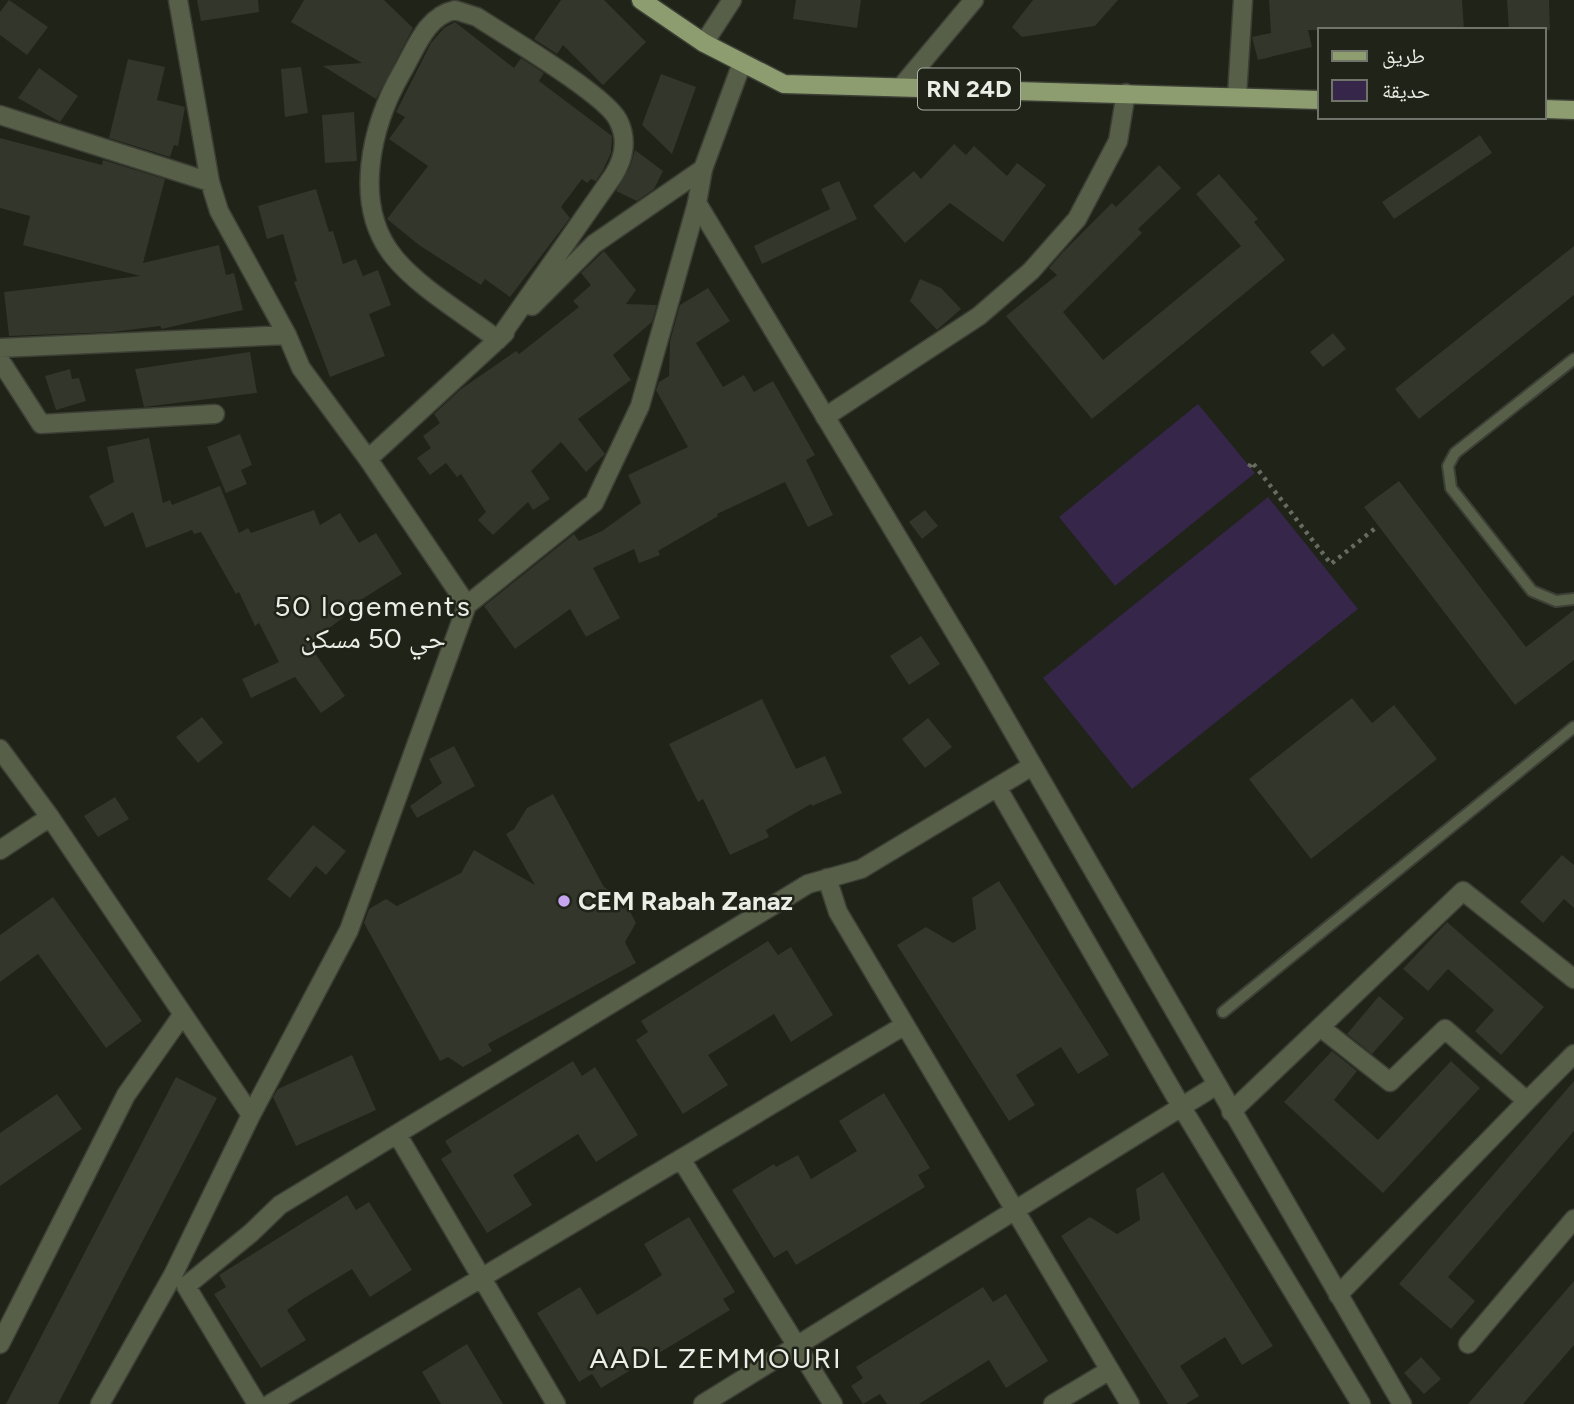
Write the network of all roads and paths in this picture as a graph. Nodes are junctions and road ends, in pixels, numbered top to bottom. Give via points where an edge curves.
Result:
1 (178, 0) edge
2 (641, 0) edge
3 (732, 0) edge
4 (974, 0) edge
5 (1243, 0) edge
6 (704, 43) junction
7 (742, 63) junction
8 (901, 87) junction
9 (1126, 93) junction
10 (1237, 96) junction
11 (1318, 100) edge
12 (1546, 109) edge
13 (1574, 110) edge
14 (0, 115) edge
15 (703, 169) junction
16 (210, 182) junction
17 (696, 203) junction
18 (288, 335) junction
19 (498, 340) junction
20 (0, 348) edge
21 (1574, 359) edge
22 (0, 360) edge
23 (215, 414) dead end
24 (825, 417) junction
25 (368, 459) junction
26 (1249, 467) dead end
27 (1378, 526) dead end
28 (1574, 599) edge
29 (467, 605) junction
30 (1574, 727) edge
31 (0, 749) edge
32 (1032, 766) junction
33 (997, 787) junction
34 (50, 817) junction
35 (0, 850) edge
36 (827, 878) junction
37 (1574, 979) edge
38 (1223, 1012) dead end
39 (183, 1014) junction
40 (905, 1025) junction
41 (1320, 1027) junction
42 (1574, 1054) edge
43 (1215, 1086) junction
44 (1527, 1101) junction
45 (1181, 1106) junction
46 (1231, 1112) junction
47 (251, 1115) junction
48 (397, 1134) junction
49 (681, 1159) junction
50 (1015, 1210) junction
51 (1574, 1219) edge
52 (482, 1278) junction
53 (179, 1281) junction
54 (1338, 1295) junction
55 (1468, 1344) dead end
56 (0, 1345) edge
57 (797, 1346) junction
58 (1110, 1370) junction
59 (100, 1404) edge
60 (257, 1404) edge
61 (270, 1404) edge
62 (556, 1404) edge
63 (703, 1404) edge
64 (833, 1404) edge
65 (1053, 1404) edge
66 (1130, 1404) edge
67 (1361, 1404) edge
68 (1402, 1404) edge

1 - 16 street
2 - 6 main road, RN 24D
3 - 6 street
4 - 8 street
5 - 10 street
6 - 7 main road, RN 24D
7 - 8 main road, RN 24D via 783,83
7 - 15 street
8 - 9 main road, RN 24D
9 - 10 main road, RN 24D
9 - 24 street via 1118,141 1077,219 1031,271 979,316
10 - 11 main road, RN 24D
12 - 13 main road
14 - 16 street
15 - 17 street
15 - 19 street via 594,244
16 - 18 street via 219,211
17 - 24 street
17 - 29 street via 640,406 594,503
18 - 20 street
18 - 25 street via 302,368
19 - 19 street via 620,166 624,141 617,117 600,99 477,17 455,10 433,19 387,97 375,131 370,184 379,231 395,258
19 - 25 street
21 - 28 lane via 1455,453 1447,474 1451,488 1532,591 1556,601
22 - 23 street via 41,424
24 - 32 street
25 - 29 street
26 - 27 path via 1252,462 1331,564
29 - 47 street via 349,930
30 - 38 lane
31 - 34 street
32 - 33 street
32 - 43 street
33 - 36 street via 861,869
33 - 45 street
34 - 35 street
34 - 39 street
36 - 40 street via 838,912
36 - 48 street via 808,884
37 - 41 street via 1463,891
39 - 47 street
39 - 56 street via 126,1096
40 - 49 street
40 - 50 street
41 - 44 street via 1390,1082 1445,1029
41 - 46 street
42 - 44 street
43 - 45 street
43 - 46 street
44 - 54 street
45 - 50 street
45 - 67 street
46 - 54 street
47 - 53 street
48 - 52 street
48 - 53 street via 280,1205 251,1233
49 - 52 street
49 - 57 street
50 - 57 street
50 - 58 street
51 - 55 street
52 - 61 street
52 - 62 street
53 - 59 street
53 - 60 street
54 - 68 street
57 - 63 street
57 - 64 street
58 - 65 street
58 - 66 street

